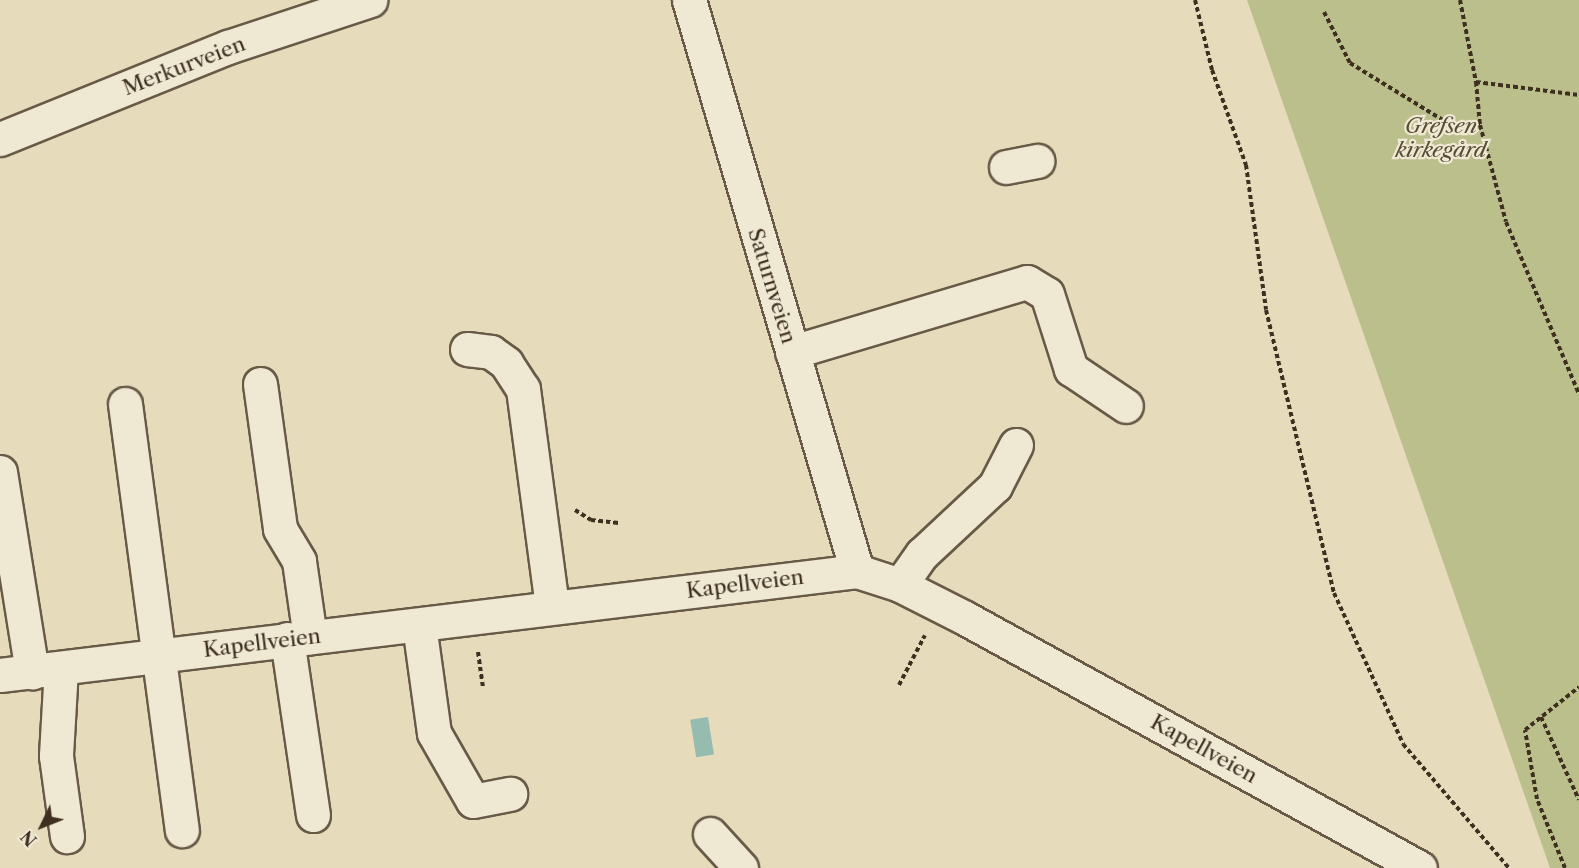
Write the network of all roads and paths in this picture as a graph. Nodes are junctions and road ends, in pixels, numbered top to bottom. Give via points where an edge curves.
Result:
1 (369, 0) edge
2 (689, 0) edge
3 (1195, 0) edge
4 (1460, 0) edge
5 (1324, 12) dead end
6 (1476, 82) junction
7 (1579, 94) edge
8 (1480, 125) junction
9 (0, 139) edge
10 (1037, 161) dead end
11 (1006, 167) dead end
12 (467, 348) dead end
13 (792, 352) junction
14 (260, 384) dead end
15 (1579, 394) edge
16 (125, 404) dead end
17 (1126, 405) dead end
18 (1016, 446) dead end
19 (0, 472) edge
20 (857, 571) junction
21 (900, 585) junction
22 (552, 607) junction
23 (419, 625) junction
24 (930, 627) dead end
25 (299, 638) junction
26 (477, 647) dead end
27 (158, 657) junction
28 (46, 670) junction
29 (0, 675) edge
30 (899, 685) dead end
31 (1579, 687) edge
32 (483, 688) dead end
33 (1541, 717) junction
34 (510, 794) dead end
35 (1579, 800) edge
36 (313, 815) dead end
37 (182, 830) dead end
38 (710, 834) dead end
39 (67, 836) dead end
40 (741, 868) edge
41 (1420, 868) edge
42 (1509, 868) edge
43 (1565, 868) edge

1 - 9 street, Merkurveien via 228,47
2 - 13 street, Saturnveien
3 - 42 path via 1212,70 1246,165 1266,310 1334,593 1403,744
4 - 6 path
5 - 8 path via 1350,63 1449,124
6 - 7 path
6 - 8 path
8 - 15 path via 1506,222
10 - 11 street
12 - 22 street via 499,358 523,389
13 - 17 street via 1027,282 1047,294 1071,369
13 - 20 street, Saturnveien
14 - 25 street via 280,529 299,561
16 - 27 street
18 - 21 street via 995,486 922,554
19 - 28 street
20 - 21 street, Kapellveien
20 - 22 street, Kapellveien
21 - 41 street, Kapellveien
22 - 23 street, Kapellveien
23 - 25 street, Kapellveien
23 - 34 street via 434,734 473,801
24 - 30 path
25 - 27 street, Kapellveien
25 - 36 street
26 - 32 path
27 - 28 street, Kapellveien
27 - 37 street
28 - 29 street, Kapellveien
28 - 39 street
31 - 33 path
33 - 35 path
33 - 43 path via 1525,730 1527,761
38 - 40 street

